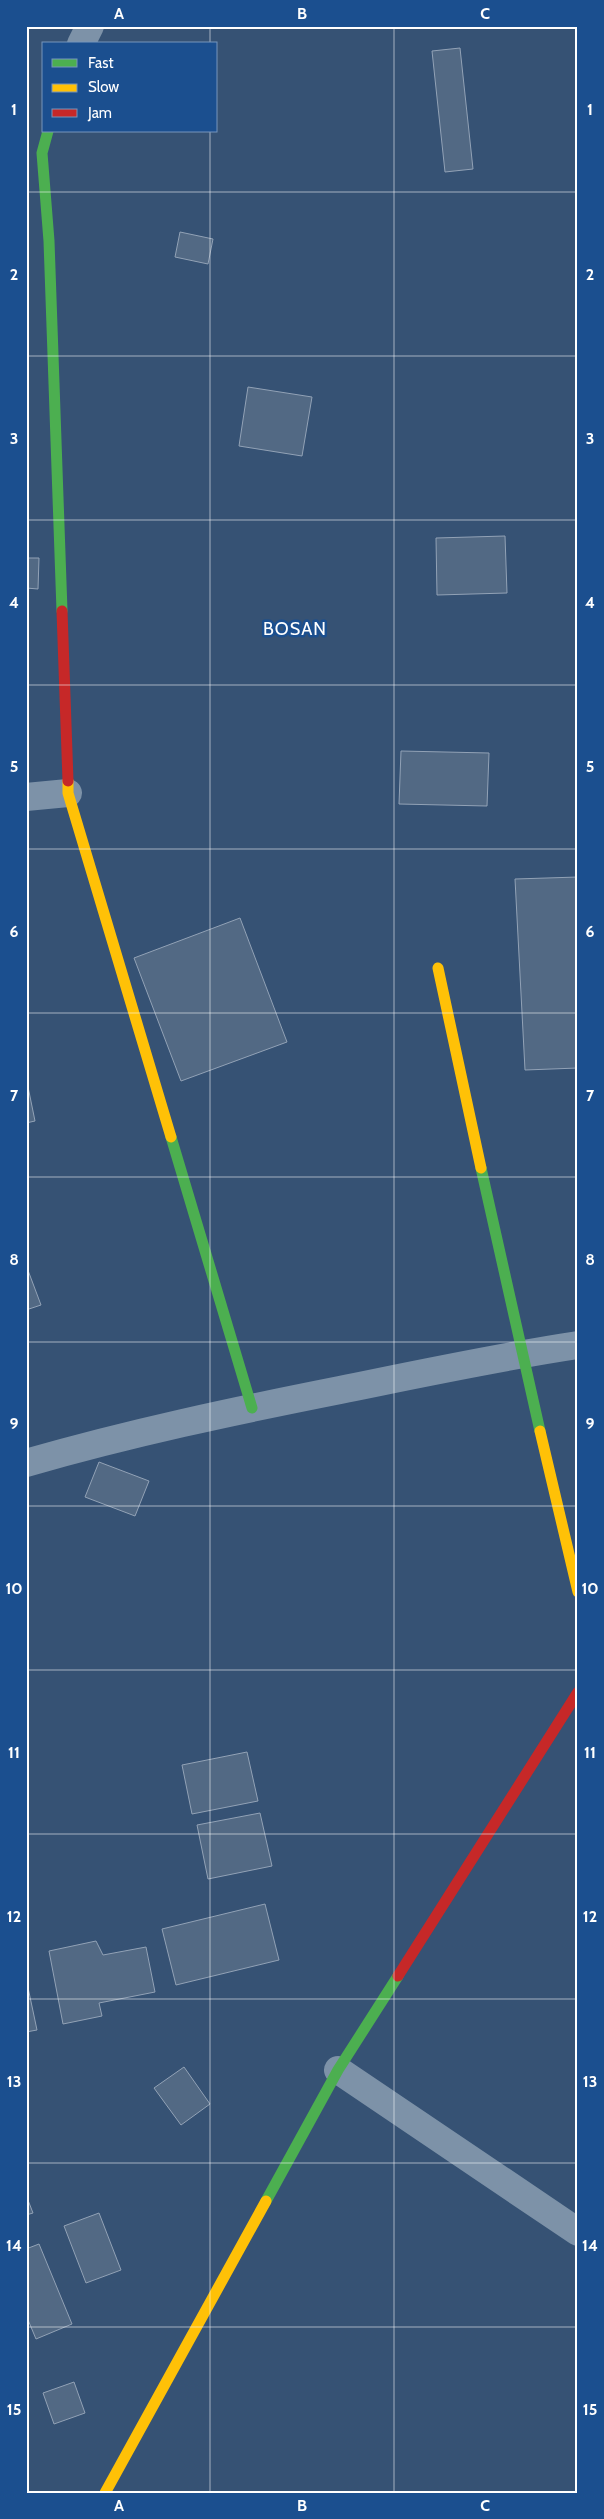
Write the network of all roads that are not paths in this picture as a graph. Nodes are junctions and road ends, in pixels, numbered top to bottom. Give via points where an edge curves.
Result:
1 (90, 26) edge
2 (82, 42) edge
3 (48, 132) edge
4 (68, 793) junction
5 (26, 797) edge
6 (438, 968) dead end
7 (578, 1345) edge
8 (522, 1354) junction
9 (252, 1408) junction
10 (26, 1463) edge
11 (578, 1592) edge
12 (578, 1692) edge
13 (338, 2070) junction
14 (578, 2232) edge
15 (105, 2493) edge

1 - 2 street
3 - 4 street via 42,153 49,241
4 - 5 street
4 - 9 street
6 - 8 street
7 - 8 street
8 - 9 street
8 - 11 street
9 - 10 street via 118,1437
12 - 13 street
13 - 14 street
13 - 15 street

